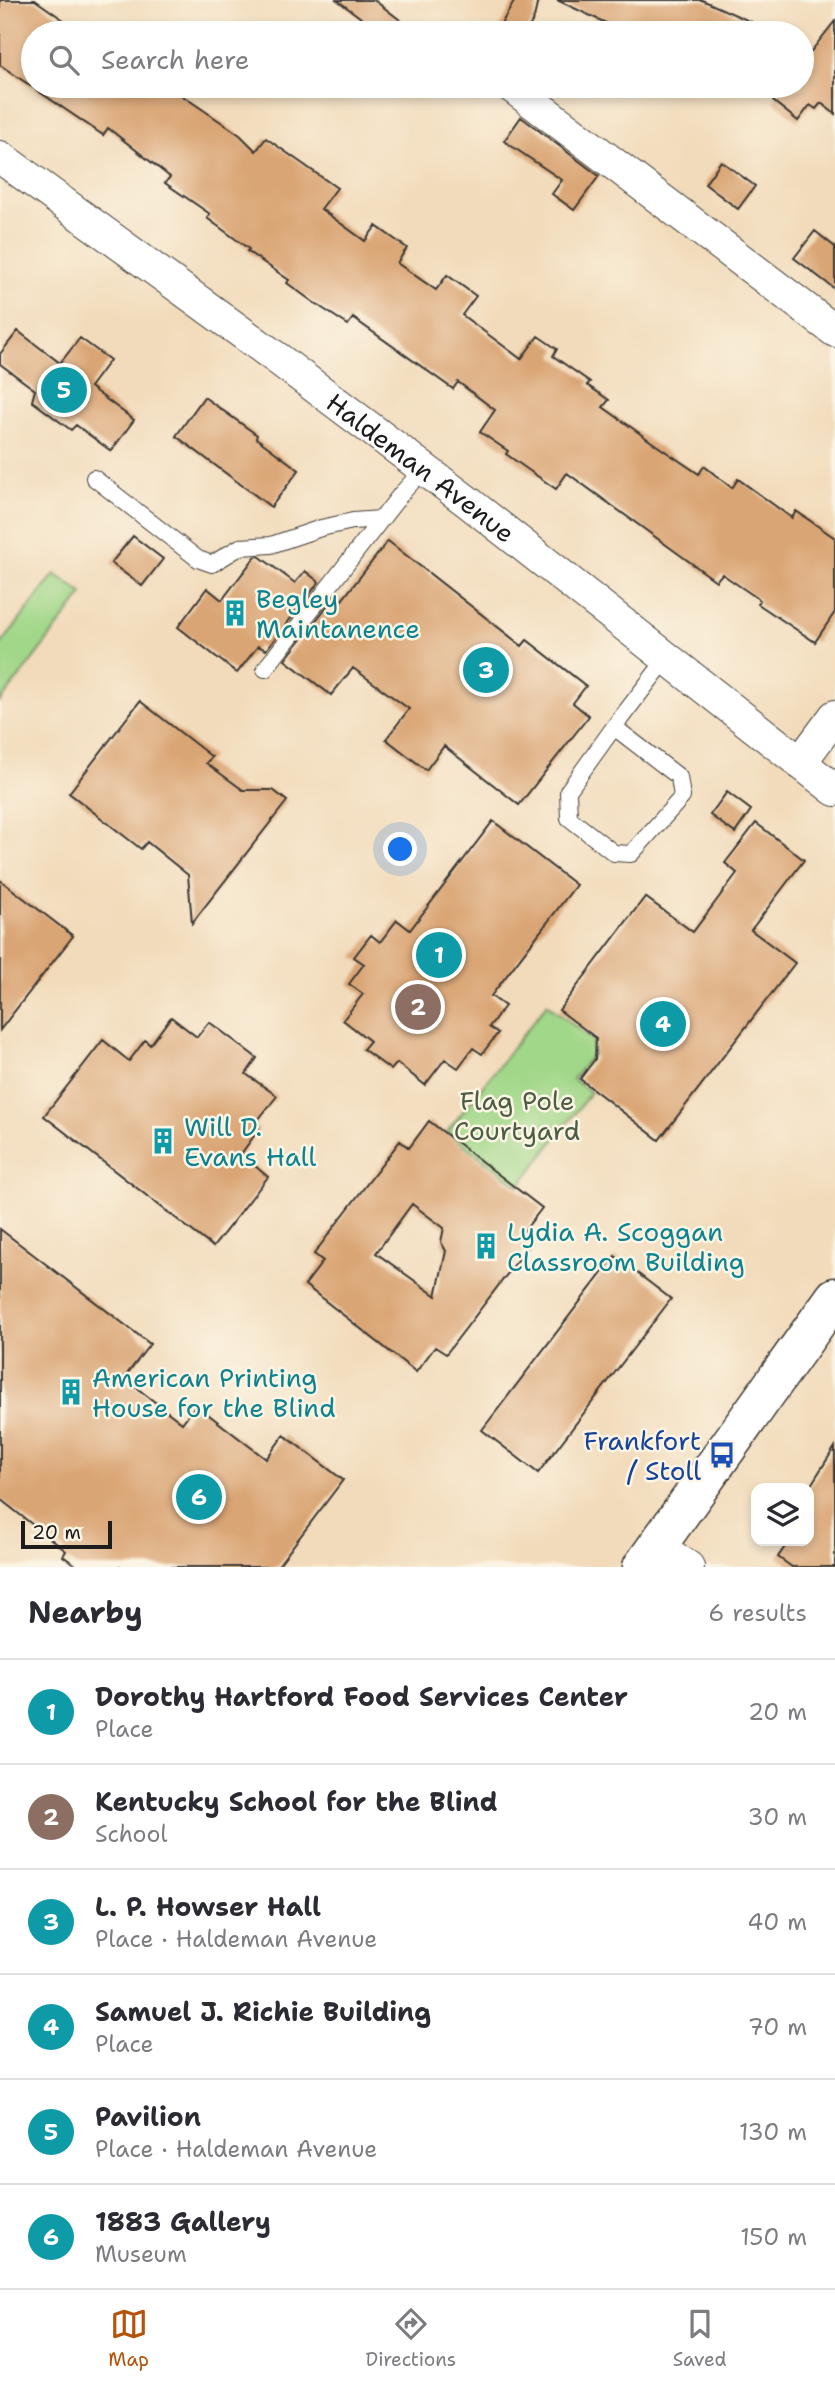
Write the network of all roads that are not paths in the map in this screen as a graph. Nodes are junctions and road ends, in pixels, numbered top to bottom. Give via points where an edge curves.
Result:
1 (527, 98) edge
2 (0, 158) edge
3 (835, 331) edge
4 (424, 469) junction
5 (94, 478) dead end
6 (381, 519) junction
7 (667, 658) junction
8 (265, 669) dead end
9 (835, 716) edge
10 (614, 727) junction
11 (800, 763) junction
12 (835, 790) edge
13 (835, 1297) edge
14 (662, 1560) edge

1 - 3 street
2 - 4 street, Haldeman Avenue
4 - 6 lane
4 - 7 street, Haldeman Avenue
5 - 6 lane via 198,559 212,564 240,547 271,545 321,528
6 - 8 lane
7 - 10 lane
7 - 11 street, Haldeman Avenue
9 - 11 street
10 - 10 lane via 568,791 569,818 614,853 631,855 682,797 679,777
11 - 12 street, Haldeman Avenue
13 - 14 main road

